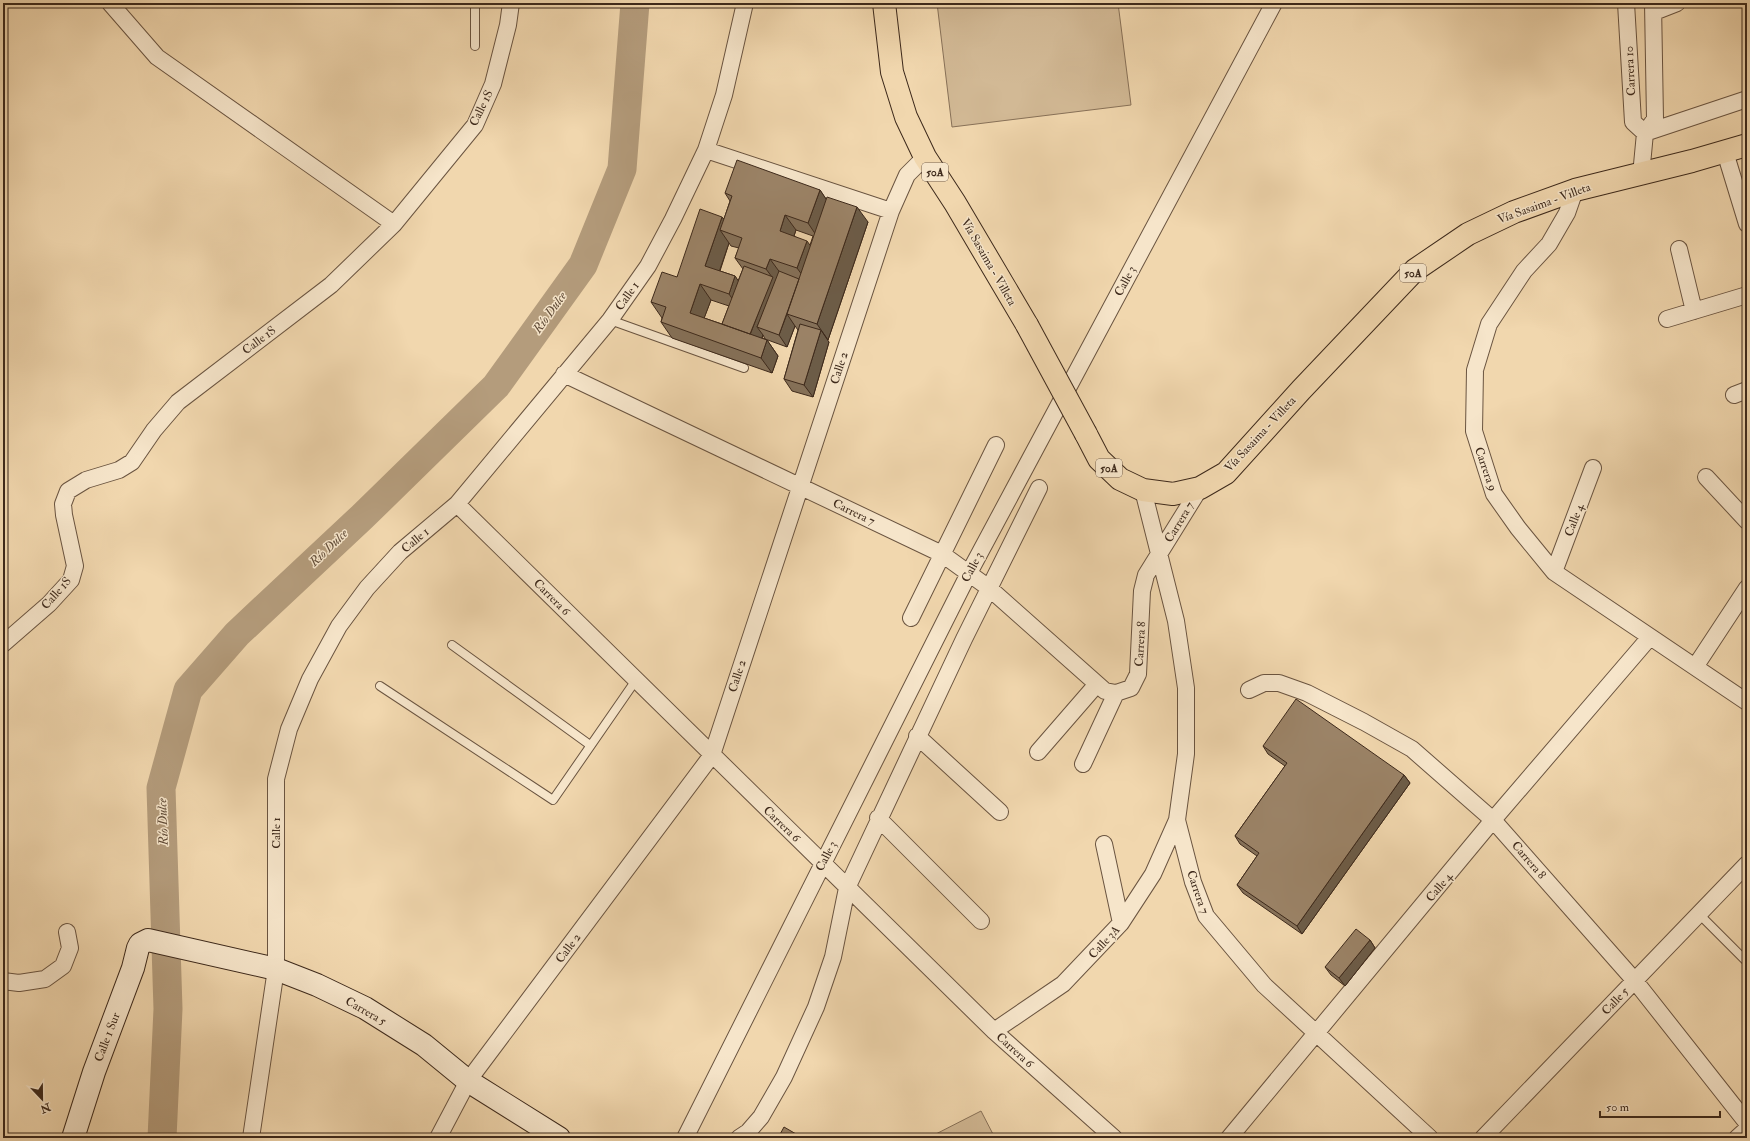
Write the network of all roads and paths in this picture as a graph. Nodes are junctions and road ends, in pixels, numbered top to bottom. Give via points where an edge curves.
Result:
1 (110, 3) edge
2 (475, 3) edge
3 (511, 3) edge
4 (745, 3) edge
5 (884, 3) edge
6 (1274, 3) edge
7 (1626, 3) edge
8 (1677, 3) edge
9 (1653, 7) edge
10 (475, 46) dead end
11 (1747, 99) edge
12 (1645, 133) junction
13 (1747, 145) edge
14 (706, 150) junction
15 (1725, 152) junction
16 (925, 157) junction
17 (1641, 175) junction
18 (1575, 190) junction
19 (891, 211) junction
20 (394, 224) junction
21 (1747, 224) edge
22 (1680, 249) dead end
23 (1747, 295) edge
24 (1694, 311) junction
25 (1667, 319) dead end
26 (610, 320) junction
27 (744, 368) edge
28 (564, 374) junction
29 (996, 445) dead end
30 (1593, 468) dead end
31 (1706, 477) dead end
32 (800, 486) junction
33 (1039, 488) dead end
34 (1200, 488) junction
35 (1143, 490) junction
36 (457, 504) junction
37 (1747, 521) edge
38 (942, 554) junction
39 (1159, 557) junction
40 (1554, 572) junction
41 (969, 573) junction
42 (989, 588) junction
43 (1747, 588) edge
44 (911, 618) dead end
45 (1650, 637) junction
46 (3, 644) edge
47 (452, 645) dead end
48 (1695, 667) junction
49 (636, 680) junction
50 (1097, 684) junction
51 (380, 686) dead end
52 (1249, 690) dead end
53 (1116, 694) junction
54 (1747, 702) edge
55 (917, 736) junction
56 (590, 745) junction
57 (1038, 752) dead end
58 (712, 755) junction
59 (1083, 764) dead end
60 (1000, 812) dead end
61 (878, 818) junction
62 (1177, 820) junction
63 (1494, 820) junction
64 (1104, 844) dead end
65 (822, 863) junction
66 (1747, 864) edge
67 (847, 888) junction
68 (1699, 914) junction
69 (981, 921) dead end
70 (1121, 924) junction
71 (67, 932) dead end
72 (148, 940) joint
73 (1747, 962) edge
74 (276, 969) junction
75 (3, 981) edge
76 (1635, 981) junction
77 (994, 1031) junction
78 (1317, 1033) junction
79 (468, 1081) junction
80 (1747, 1122) edge
81 (1747, 1129) edge
82 (73, 1138) edge
83 (251, 1138) edge
84 (438, 1138) edge
85 (559, 1138) edge
86 (685, 1138) edge
87 (739, 1138) edge
88 (1114, 1138) edge
89 (1229, 1138) edge
90 (1430, 1138) edge
91 (1483, 1138) edge
92 (1738, 1138) edge

1 - 20 street via 157,57
2 - 10 lane
3 - 20 street, Calle 1S via 493,84 475,124
4 - 14 street, Calle 1 via 724,95
5 - 16 main road, Vía Sasaima - Villeta / 50A via 892,72 906,117
6 - 41 street, Calle 3
7 - 12 street, Carrera 10 via 1633,122
8 - 9 street
9 - 12 street, Carrera 10 via 1655,119
11 - 12 street
12 - 17 street, Carrera 10
13 - 15 main road, Vía Sasaima - Villeta / 50A
14 - 19 street
14 - 26 street, Calle 1 via 648,266
15 - 17 main road, Vía Sasaima - Villeta / 50A
15 - 21 street
16 - 19 street, Calle 2 via 907,175
16 - 35 main road, Vía Sasaima - Villeta / 50A, bridge via 1027,325 1099,459 1120,479
17 - 18 main road, Vía Sasaima - Villeta / 50A
18 - 34 main road, Vía Sasaima - Villeta / 50A via 1514,212 1468,234 1415,270 1226,473
18 - 40 street, Carrera 9 via 1567,213 1549,244 1524,271 1489,324 1475,370 1474,431 1494,494
19 - 32 street, Calle 2
20 - 46 street, Calle 1S via 331,285 178,402 154,430 132,462 119,470 86,480 68,491 63,504 75,566 71,580 49,604
22 - 24 street
23 - 24 street
24 - 25 street
26 - 27 lane
26 - 28 street, Calle 1
28 - 32 street, Carrera 7
28 - 36 street, Calle 1
29 - 38 street
30 - 40 street, Calle 4
31 - 37 street
32 - 38 street, Carrera 7
32 - 58 street, Calle 2
33 - 42 street, Calle 3
34 - 35 main road, Vía Sasaima - Villeta / 50A via 1173,494
34 - 39 street, Carrera 7
35 - 39 street, Carrera 7
36 - 49 street, Carrera 6
36 - 74 street, Calle 1 via 400,552 367,588 339,626 310,679 289,729 276,778
38 - 41 street, Carrera 7
38 - 44 street
39 - 53 street, Carrera 8 via 1146,575 1142,591 1138,674 1131,688
39 - 62 street, Carrera 7 via 1176,621 1186,688 1186,754
40 - 45 street, Carrera 9
41 - 42 street, Carrera 7
41 - 65 street, Calle 3
42 - 50 street, Carrera 7
42 - 55 street, Calle 3
43 - 48 street
45 - 48 street, Carrera 9
45 - 63 street, Calle 4
47 - 56 lane
48 - 54 street, Carrera 9
49 - 56 lane
49 - 58 street, Carrera 6
50 - 53 street, Carrera 7 via 1105,691
50 - 57 street
51 - 56 lane via 553,800
52 - 63 street, Carrera 8 via 1264,683 1279,683 1306,693 1364,722 1412,749
53 - 59 street
55 - 60 street
55 - 61 street, Calle 3
58 - 65 street, Carrera 6
58 - 79 street, Calle 2
61 - 67 street, Calle 3
61 - 69 street
62 - 70 street, Calle 3A via 1153,874
62 - 78 street, Carrera 7 via 1193,882 1206,916 1264,985
63 - 76 street, Carrera 8
63 - 78 street, Calle 4
64 - 70 street
65 - 67 street, Carrera 6
65 - 86 street, Calle 3
66 - 68 street, Calle 5
67 - 77 street, Carrera 6
67 - 87 street, Calle 3 via 833,956 816,1007 784,1077 761,1117
68 - 73 lane
68 - 76 street, Calle 5
70 - 77 street, Calle 3A via 1063,984
71 - 75 street via 70,948 62,966 45,979 19,983
72 - 74 street, Carrera 5
72 - 82 street, Calle 1 Sur via 138,948
74 - 79 street, Carrera 5 via 365,1008 424,1046
74 - 83 street, Calle 1
76 - 80 street, Carrera 8
76 - 91 street, Calle 5
77 - 88 street, Carrera 6
78 - 89 street, Calle 4
78 - 90 street, Carrera 7
79 - 84 street, Calle 2
79 - 85 street, Carrera 5
81 - 92 street

